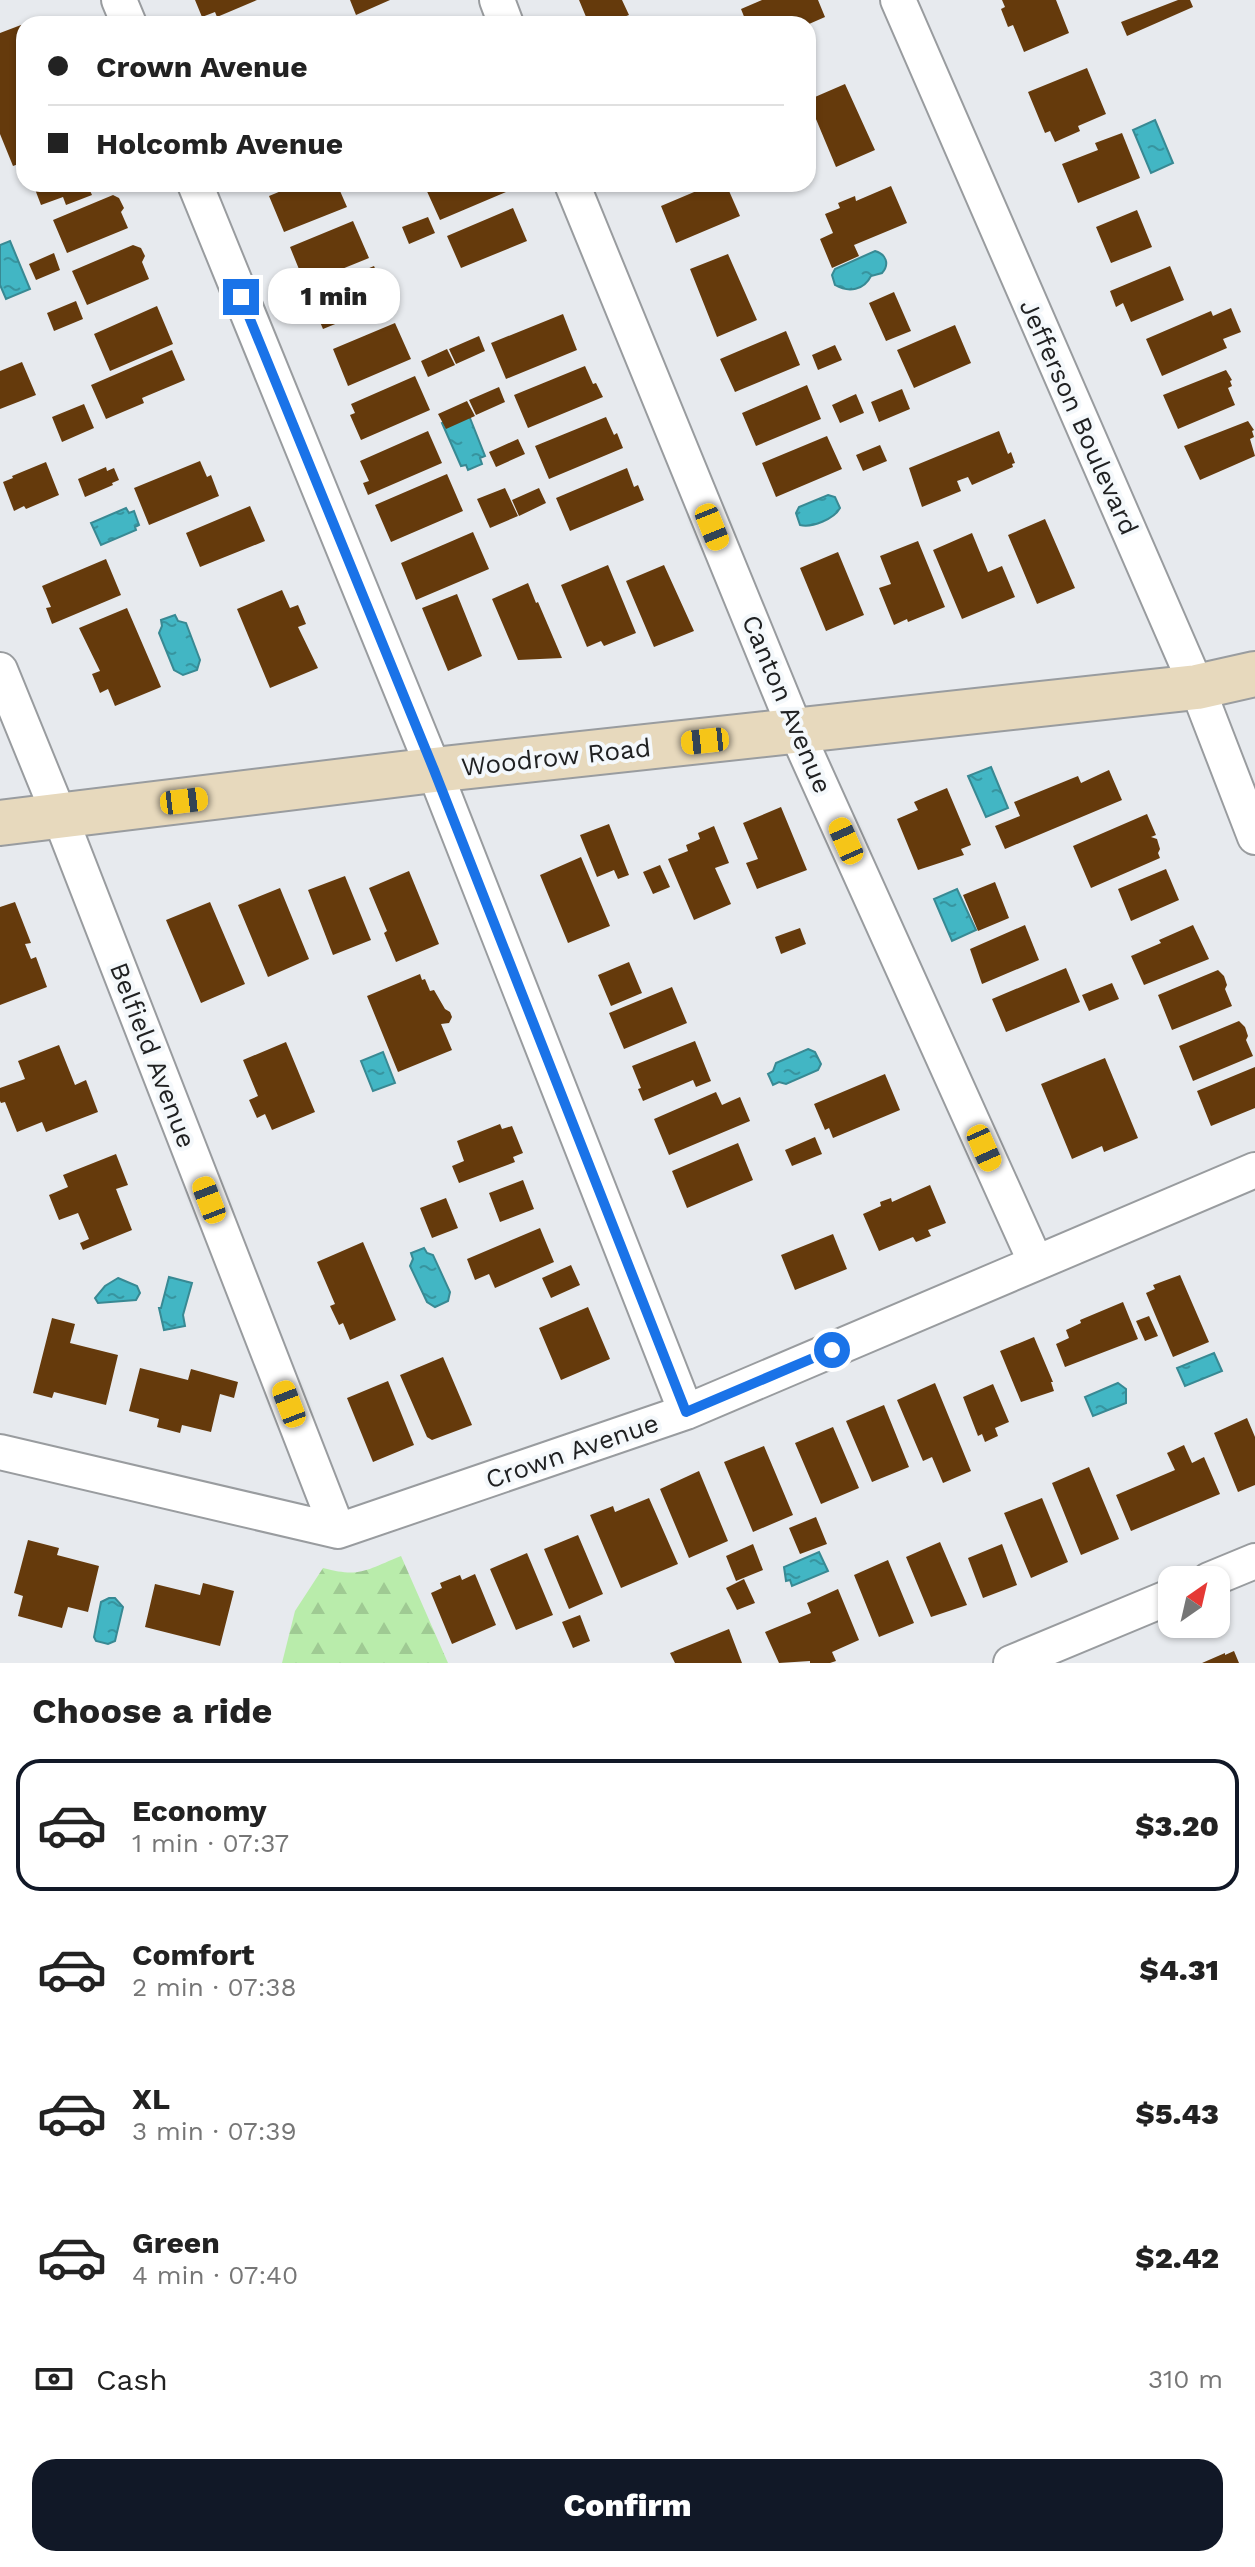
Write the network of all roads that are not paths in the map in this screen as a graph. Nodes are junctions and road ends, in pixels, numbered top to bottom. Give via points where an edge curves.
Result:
1 (898, 0) edge
2 (198, 192) edge
3 (575, 192) edge
4 (0, 670) edge
5 (1255, 674) edge
6 (1197, 687) junction
7 (796, 731) junction
8 (434, 770) junction
9 (60, 817) junction
10 (0, 823) edge
11 (1255, 837) edge
12 (1255, 1170) edge
13 (1036, 1263) junction
14 (686, 1412) junction
15 (0, 1452) edge
16 (338, 1531) junction
17 (1255, 1561) edge
18 (1230, 1571) edge
19 (1158, 1602) edge
20 (1011, 1663) edge

1 - 6 street, Jefferson Boulevard
2 - 8 street
3 - 7 street, Canton Avenue
4 - 9 street, Belfield Avenue
5 - 6 street, Woodrow Road
6 - 7 street, Woodrow Road
6 - 11 street, Jefferson Boulevard
7 - 8 street, Woodrow Road
7 - 13 street, Canton Avenue
8 - 9 street, Woodrow Road
8 - 14 street
9 - 10 street, Woodrow Road
9 - 16 street, Belfield Avenue
12 - 13 street, Crown Avenue
13 - 14 street, Crown Avenue
14 - 16 street, Crown Avenue
15 - 16 street
17 - 18 street
19 - 20 street

